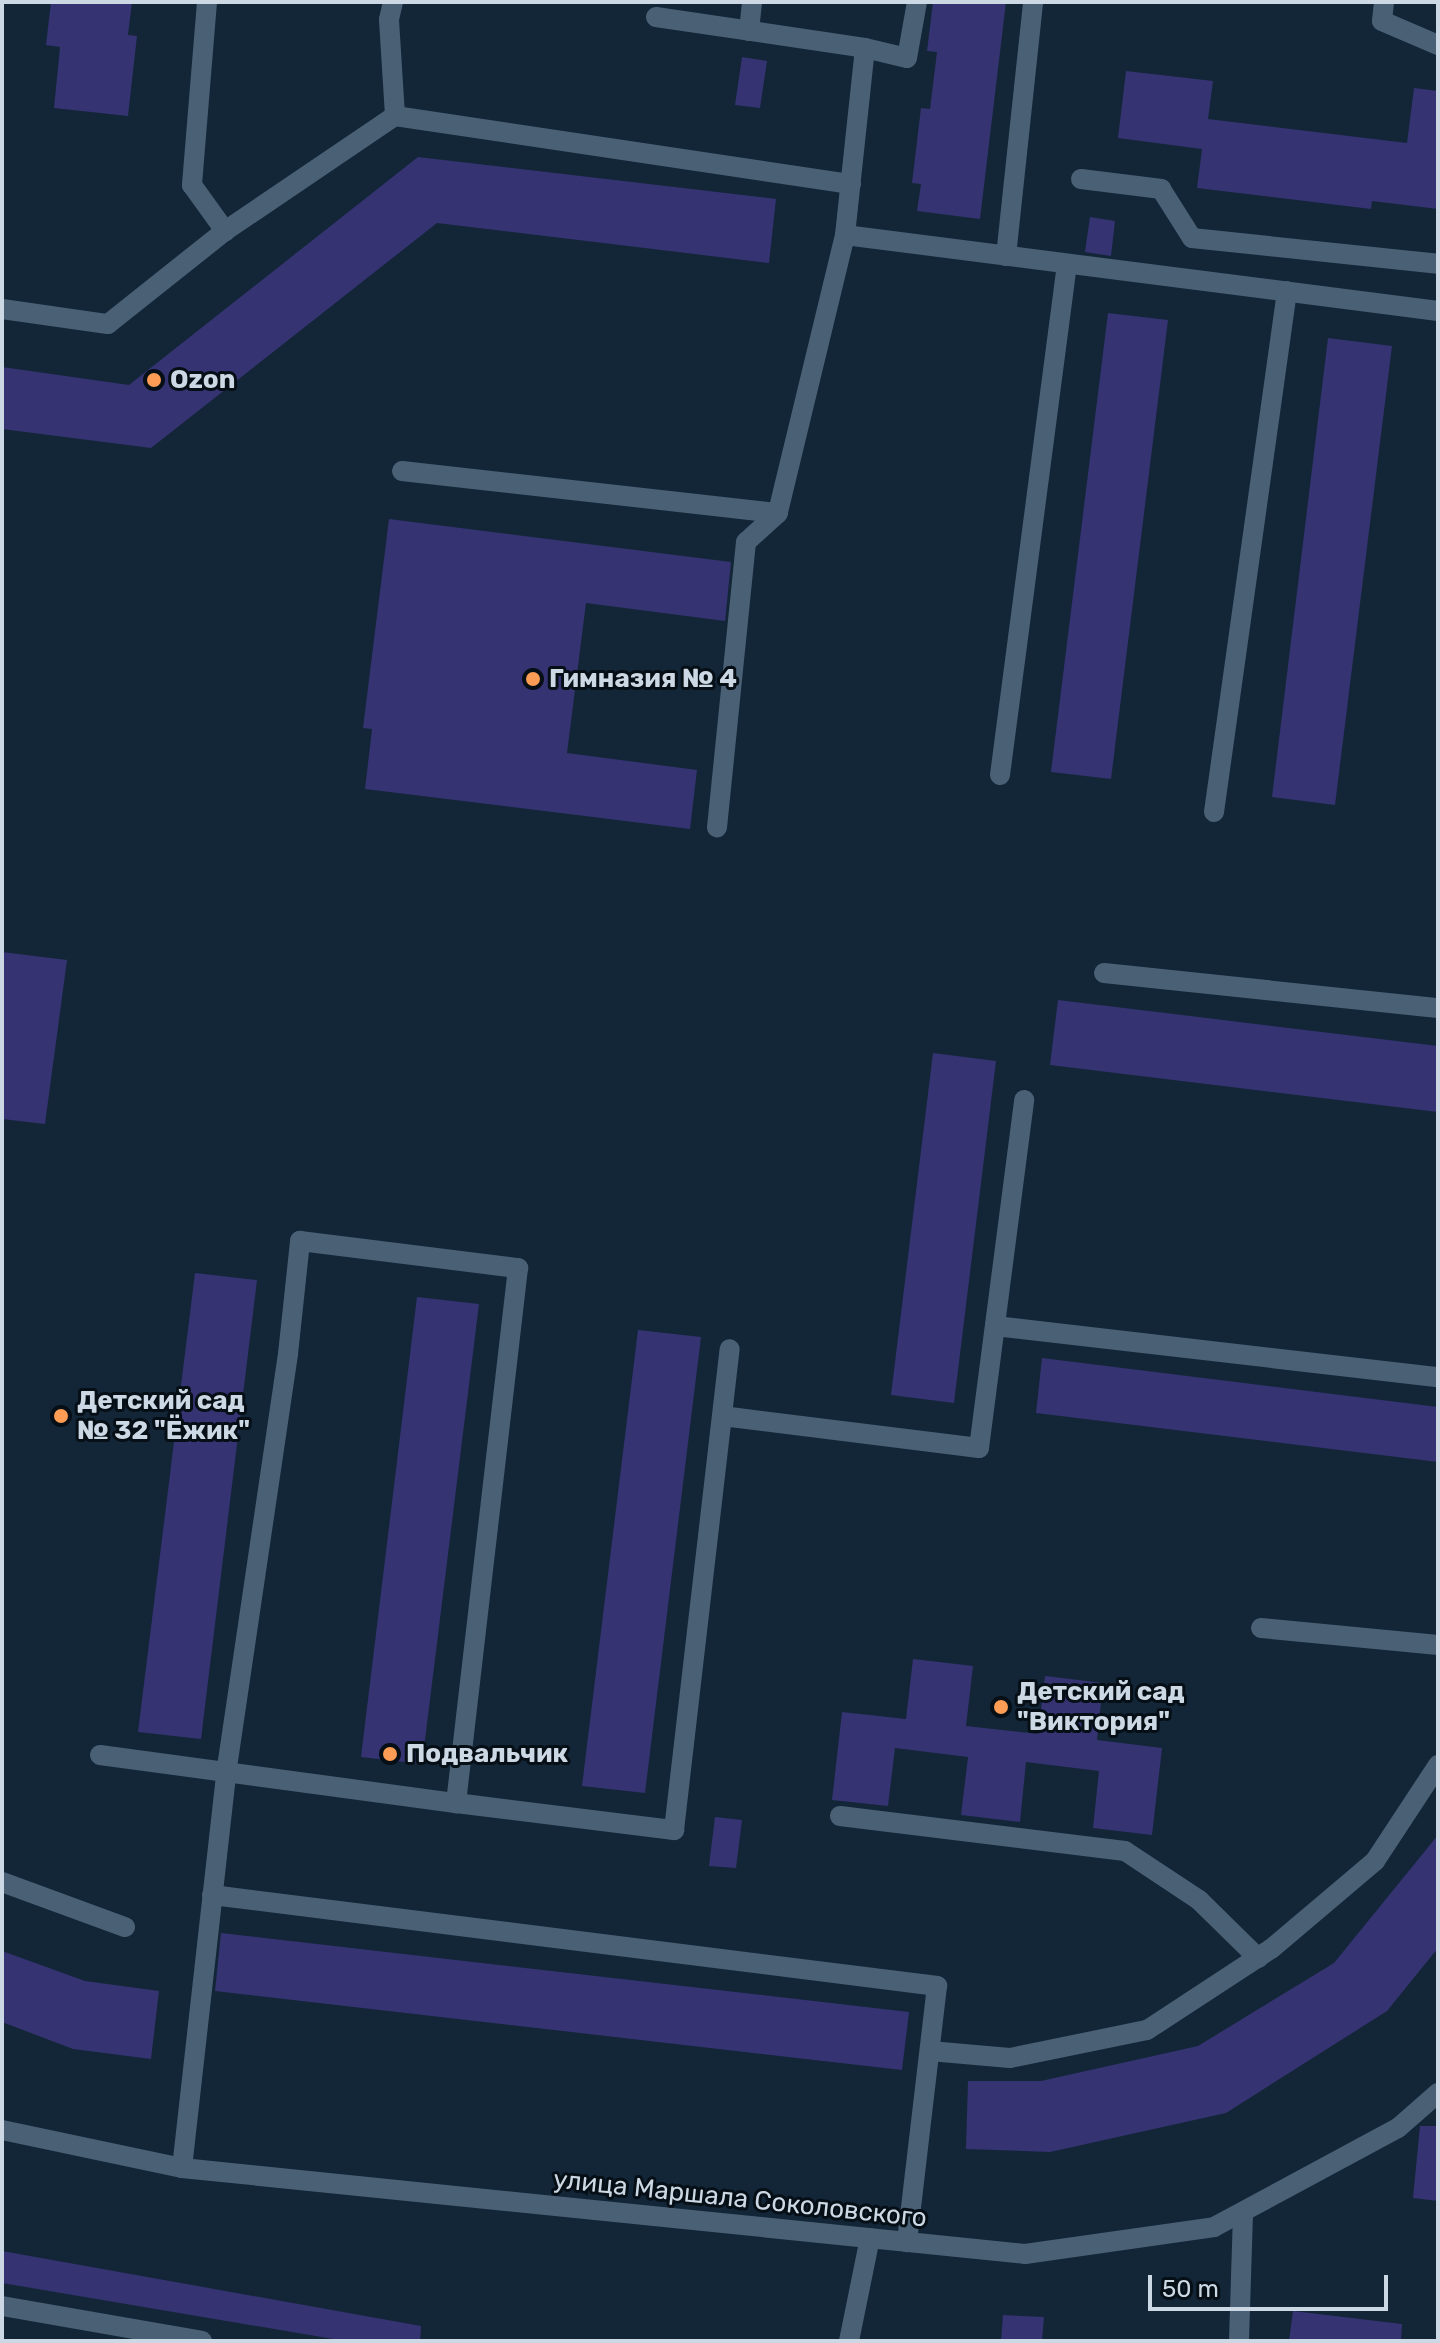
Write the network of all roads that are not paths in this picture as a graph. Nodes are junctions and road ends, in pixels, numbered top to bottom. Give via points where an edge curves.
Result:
1 (207, 2) edge
2 (393, 2) edge
3 (752, 2) edge
4 (917, 2) edge
5 (1033, 2) edge
6 (1384, 2) edge
7 (656, 17) dead end
8 (749, 31) junction
9 (1438, 45) edge
10 (865, 48) junction
11 (395, 116) junction
12 (1081, 179) dead end
13 (851, 184) junction
14 (225, 231) junction
15 (845, 235) junction
16 (1006, 256) junction
17 (1067, 264) junction
18 (1438, 264) edge
19 (1287, 291) junction
20 (2, 309) edge
21 (1438, 311) edge
22 (402, 471) dead end
23 (778, 513) junction
24 (1000, 775) dead end
25 (1214, 812) dead end
26 (717, 828) dead end
27 (1104, 973) dead end
28 (1438, 1008) edge
29 (1024, 1100) dead end
30 (995, 1326) junction
31 (730, 1349) dead end
32 (1438, 1377) edge
33 (722, 1416) junction
34 (1261, 1628) dead end
35 (1438, 1645) edge
36 (100, 1755) dead end
37 (1438, 1765) edge
38 (226, 1774) junction
39 (456, 1803) junction
40 (840, 1816) dead end
41 (2, 1882) edge
42 (212, 1895) junction
43 (125, 1927) dead end
44 (1258, 1958) junction
45 (930, 2051) junction
46 (1438, 2093) edge
47 (2, 2130) edge
48 (182, 2168) junction
49 (1243, 2212) junction
50 (870, 2238) junction
51 (907, 2242) junction
52 (2, 2306) edge
53 (202, 2341) edge
54 (849, 2341) edge
55 (1239, 2341) edge

1 - 14 street via 192,185
2 - 11 street via 389,20
3 - 8 street
4 - 10 street via 907,58
5 - 16 street
6 - 9 street via 1382,21
7 - 8 street
8 - 10 street
10 - 13 street
11 - 13 street
11 - 14 street
12 - 18 street via 1161,189 1192,238
13 - 15 street
14 - 20 street via 108,324
15 - 16 street
15 - 23 street
16 - 17 street
17 - 19 street
17 - 24 street
19 - 21 street
19 - 25 street
22 - 23 street
23 - 26 street via 746,542
27 - 28 street
29 - 30 street
30 - 32 street
30 - 33 street via 979,1448
31 - 33 street
33 - 39 street via 674,1830
34 - 35 street
36 - 38 street
37 - 44 street via 1375,1861
38 - 39 street
38 - 39 street via 300,1241 503,1266 518,1268
38 - 42 street
40 - 44 street via 1125,1851 1199,1900
41 - 43 street
42 - 45 street via 937,1986
42 - 48 street
44 - 45 street via 1147,2030 1010,2058
45 - 51 street
46 - 49 street, улица Маршала Соколовского via 1398,2128
47 - 48 street, улица Маршала Соколовского
48 - 50 street, улица Маршала Соколовского
49 - 51 street, улица Маршала Соколовского via 1214,2227 1025,2254
49 - 55 street
50 - 51 street, улица Маршала Соколовского
50 - 54 street
52 - 53 street

